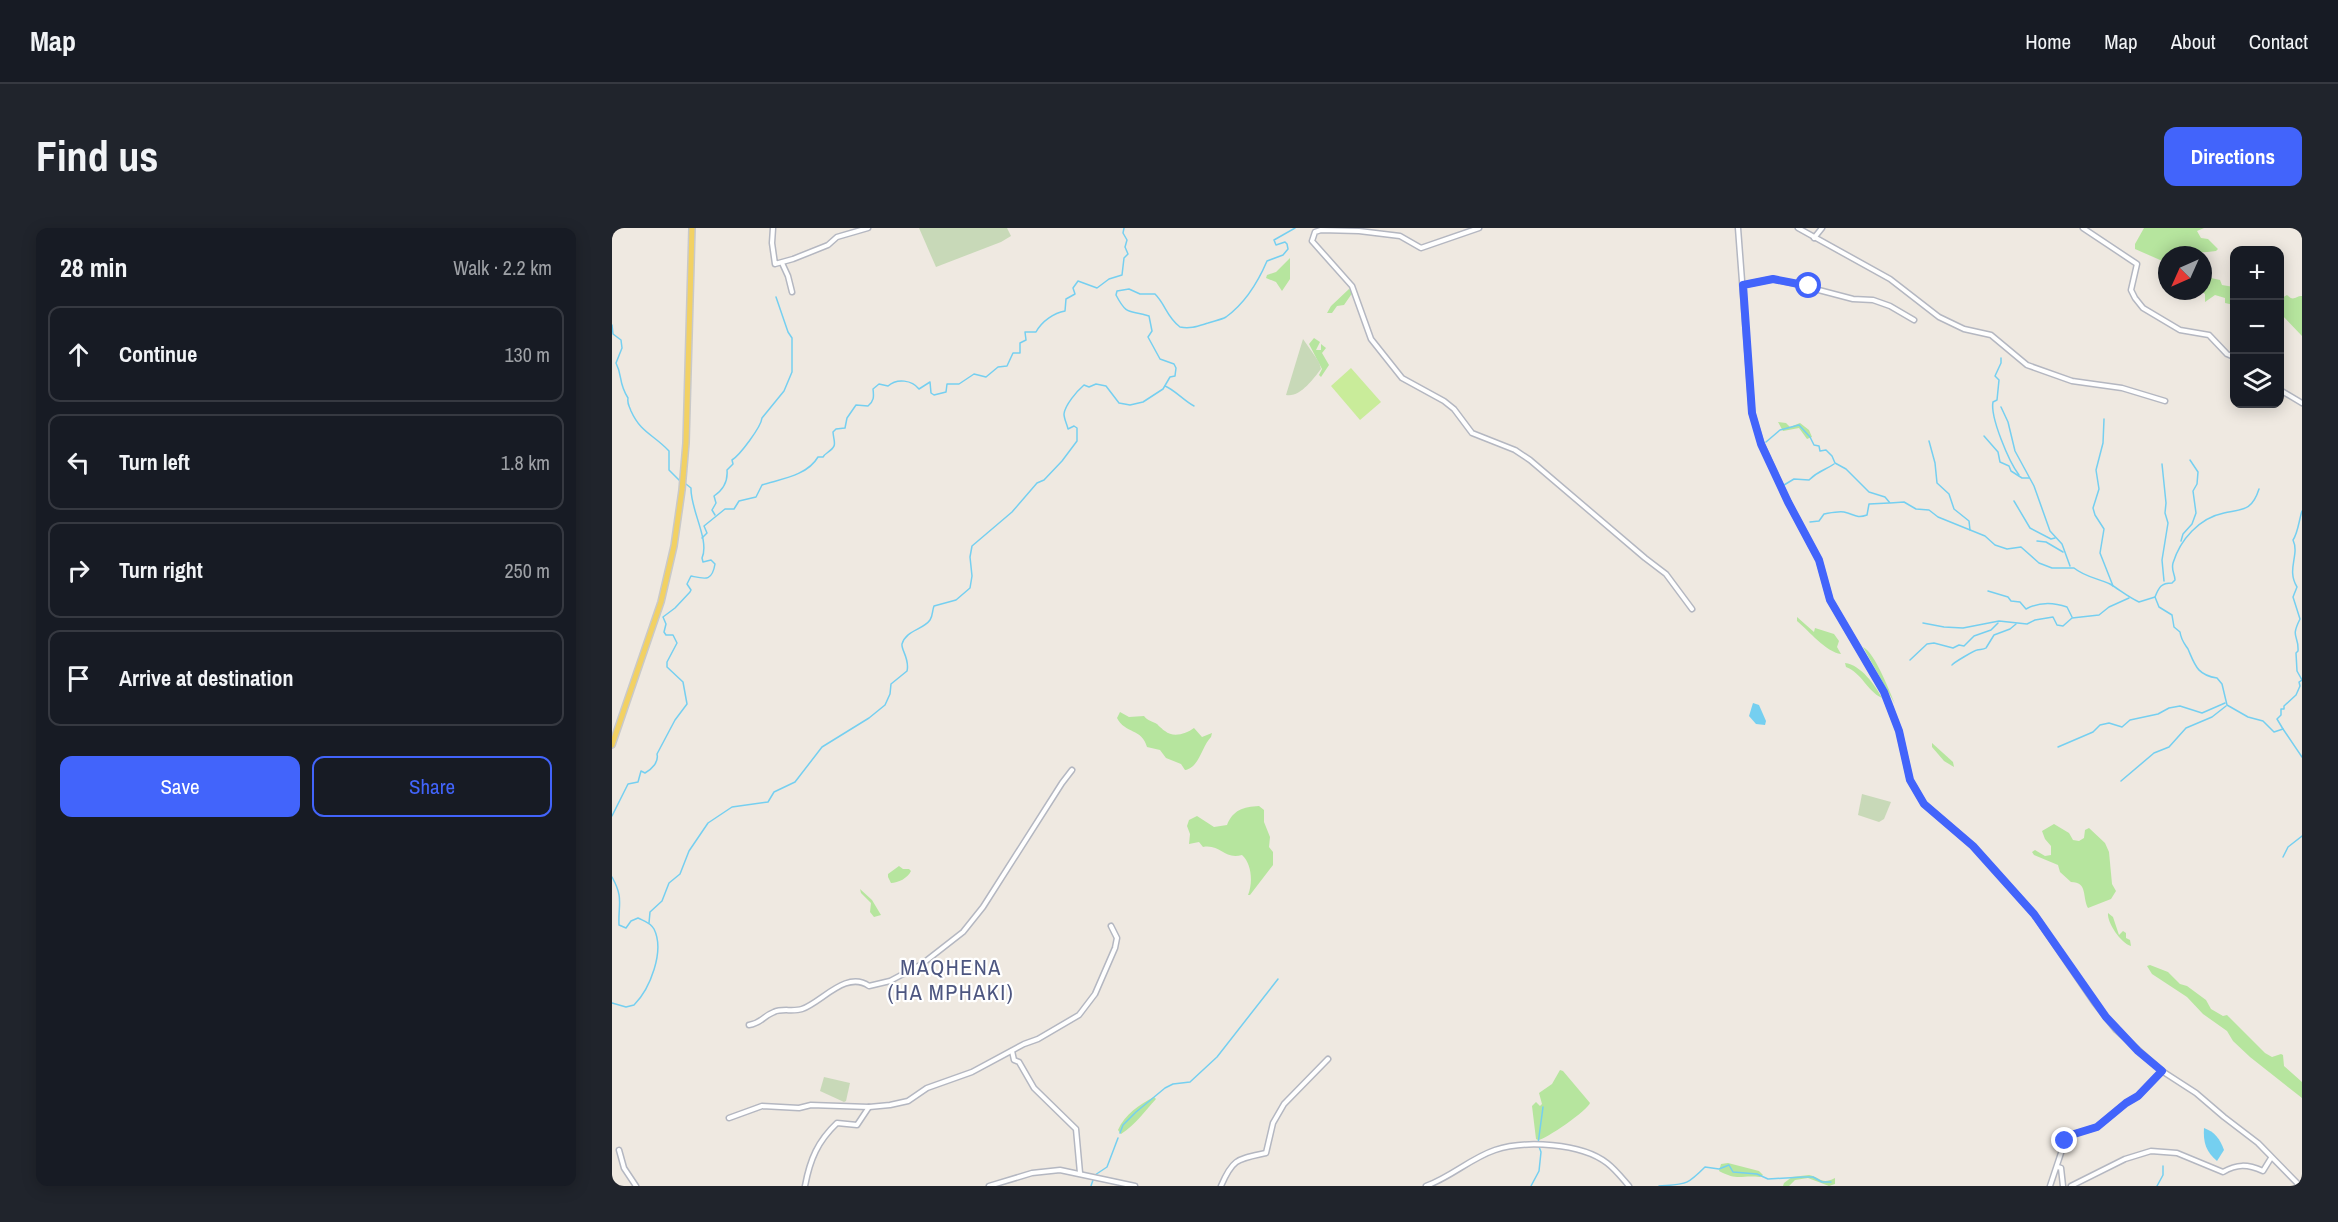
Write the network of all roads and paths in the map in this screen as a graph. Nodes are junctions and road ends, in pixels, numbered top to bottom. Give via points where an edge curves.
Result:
1 (692, 228) edge
2 (773, 228) edge
3 (868, 228) edge
4 (1479, 228) edge
5 (1738, 228) edge
6 (1798, 228) edge
7 (1822, 228) edge
8 (2083, 228) edge
9 (1814, 238) junction
10 (782, 263) junction
11 (1743, 285) junction
12 (792, 292) dead end
13 (1914, 320) dead end
14 (2230, 355) edge
15 (2284, 392) edge
16 (2165, 401) dead end
17 (2302, 403) edge
18 (1692, 609) dead end
19 (612, 745) edge
20 (1072, 770) dead end
21 (1111, 926) dead end
22 (749, 1025) dead end
23 (1012, 1051) junction
24 (1328, 1059) dead end
25 (2162, 1071) junction
26 (869, 1107) junction
27 (729, 1118) dead end
28 (619, 1150) dead end
29 (2271, 1158) junction
30 (2058, 1167) junction
31 (1080, 1173) junction
32 (636, 1186) edge
33 (805, 1186) edge
34 (989, 1186) edge
35 (1135, 1186) edge
36 (1221, 1186) edge
37 (1426, 1186) edge
38 (1629, 1186) edge
39 (2050, 1186) edge
40 (2063, 1186) edge
41 (2071, 1186) edge
42 (2300, 1186) edge

1 - 19 main road via 686,443 677,523 661,602
2 - 10 street via 775,264
3 - 10 street via 837,237 828,245
4 - 18 street via 1421,248 1400,236 1359,231 1321,230 1315,232 1312,241 1352,286 1371,339 1402,378 1444,401 1472,433 1515,450 1546,472 1661,568
5 - 11 street
6 - 9 street
7 - 9 street
8 - 14 street via 2138,264 2131,290 2143,308 2180,330 2210,335
9 - 16 street via 1890,279 1940,317 1964,329 1991,335 2027,366 2072,381 2122,388
10 - 12 street
11 - 13 street via 1773,279 1873,300
11 - 25 street via 1755,428 1819,560 1830,600 1884,692 1899,731 1910,780 1924,804 1973,846 2034,914 2111,1024
15 - 17 street
20 - 22 street via 983,907 963,932 934,957 890,981 869,987 859,981 840,986 801,1009 774,1011 759,1023
21 - 23 street via 1117,938 1115,948 1089,1004 1066,1023
23 - 26 street via 972,1072 927,1088 908,1101
23 - 31 street via 1034,1088 1076,1129
24 - 36 street via 1284,1104 1273,1123 1266,1153 1237,1160
25 - 29 street via 2196,1093
25 - 30 street via 2138,1096 2097,1127 2071,1135 2061,1149
26 - 27 street via 770,1105
26 - 33 street via 857,1125 837,1123 815,1148
28 - 32 street via 624,1168
29 - 41 street via 2263,1171 2231,1166 2223,1172 2177,1153 2151,1151 2125,1159
29 - 42 street
30 - 39 street
30 - 40 street
31 - 34 street via 1044,1170
31 - 35 street
37 - 38 street via 1494,1150 1538,1144 1602,1160

